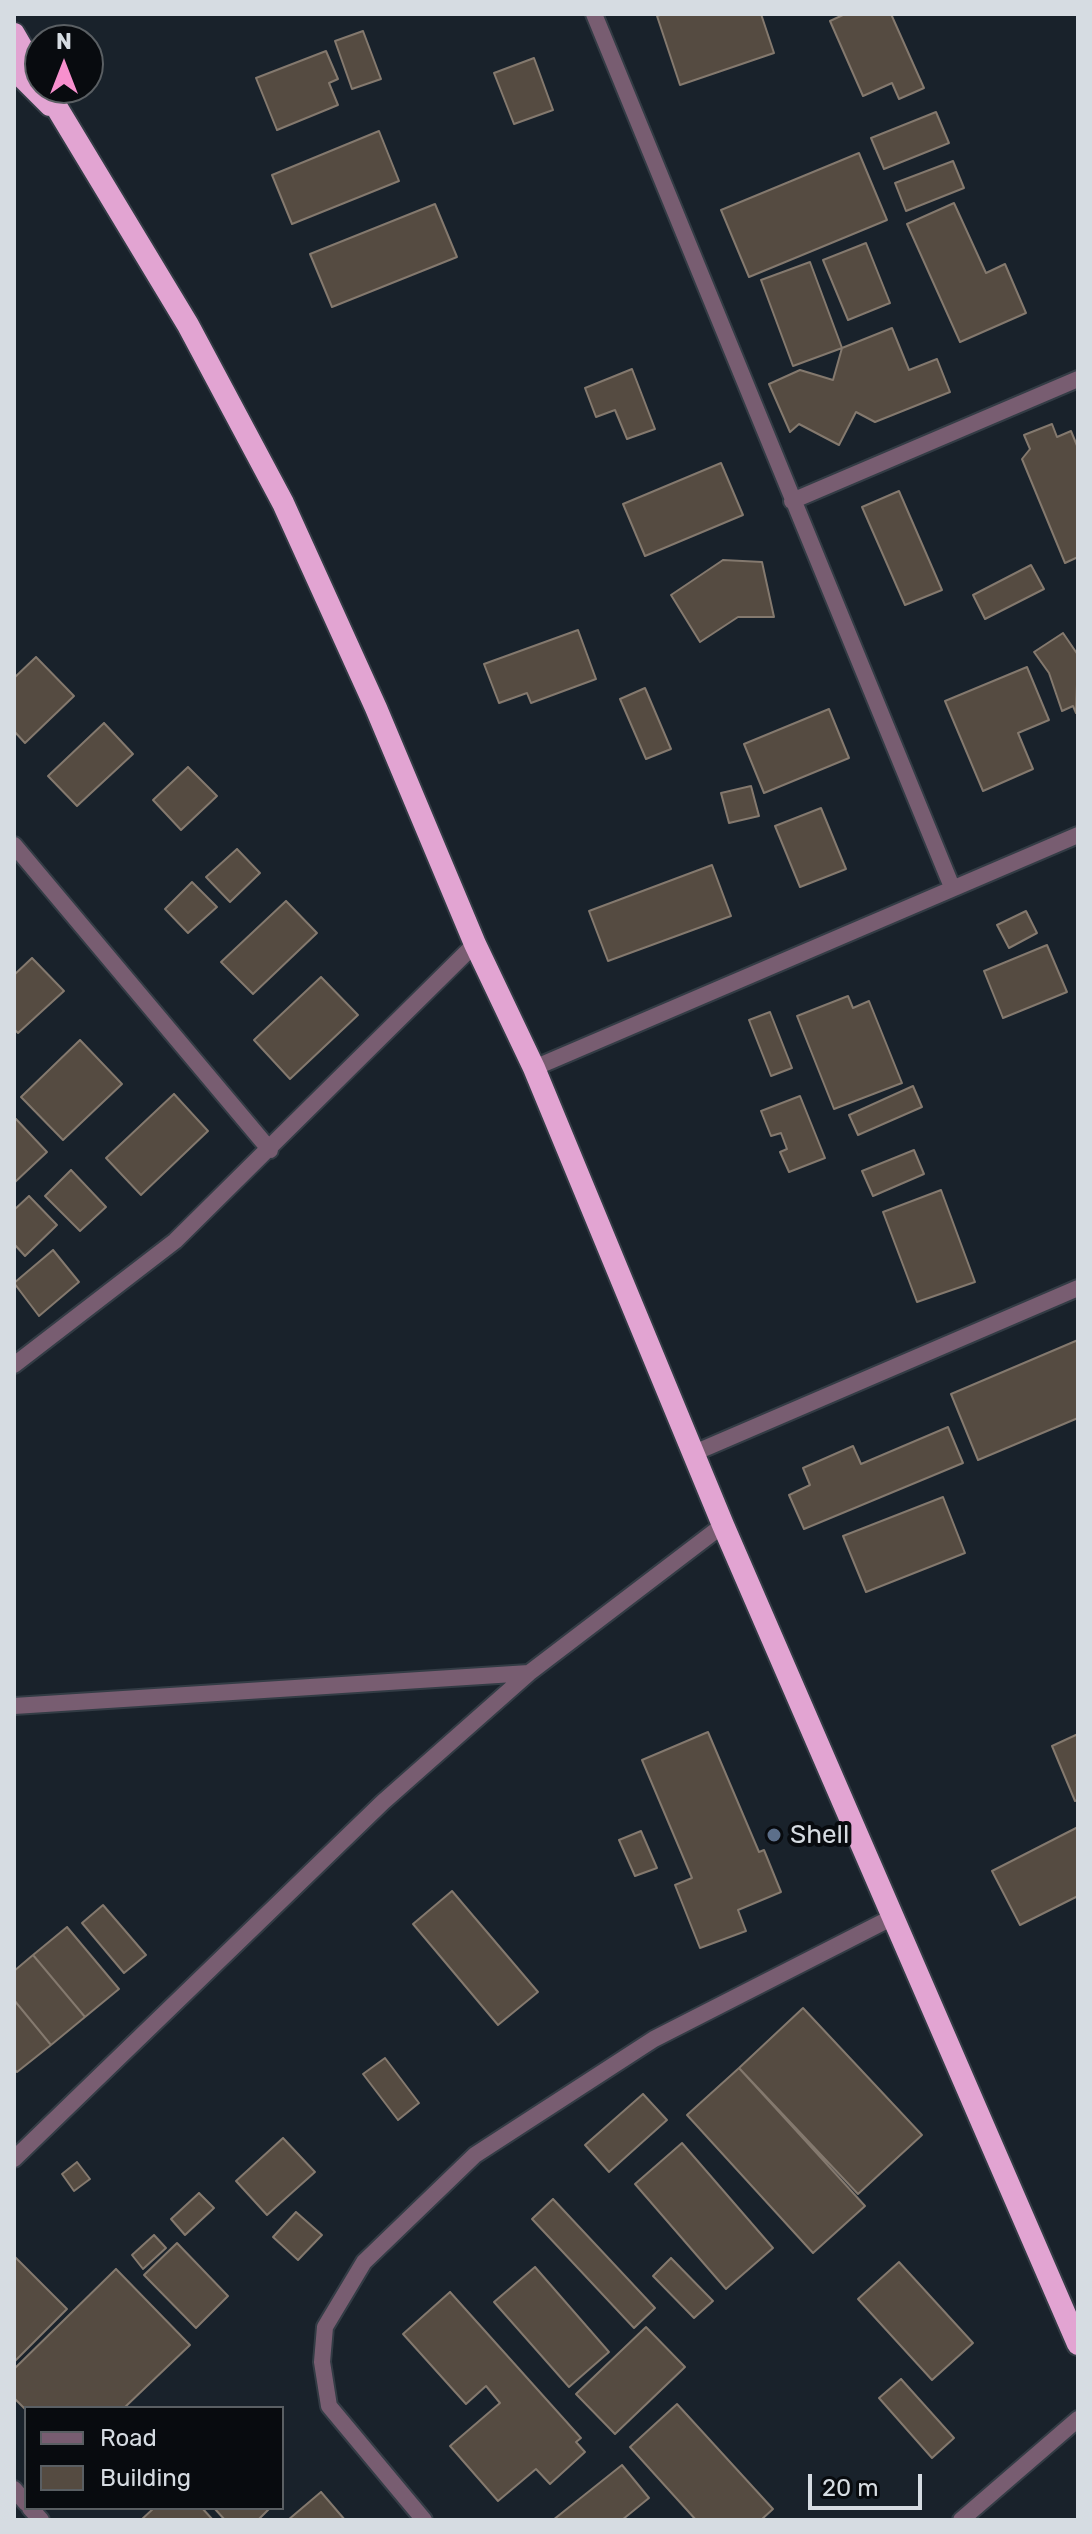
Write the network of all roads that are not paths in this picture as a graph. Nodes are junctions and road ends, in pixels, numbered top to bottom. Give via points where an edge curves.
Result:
1 (594, 14) edge
2 (14, 69) edge
3 (54, 104) edge
4 (60, 114) junction
5 (1078, 379) edge
6 (792, 501) junction
7 (1078, 835) edge
8 (14, 845) edge
9 (952, 887) junction
10 (475, 944) junction
11 (534, 1068) junction
12 (270, 1150) junction
13 (1078, 1288) edge
14 (14, 1365) edge
15 (694, 1453) junction
16 (723, 1525) junction
17 (529, 1673) junction
18 (14, 1706) edge
19 (891, 1918) junction
20 (14, 2159) edge
21 (1078, 2344) edge
22 (1078, 2419) edge
23 (424, 2520) edge
24 (961, 2520) edge

1 - 6 street
2 - 4 highway
3 - 4 highway
4 - 10 highway via 188,325 283,503
5 - 6 street
6 - 9 street
7 - 9 street
8 - 12 street
9 - 11 street
10 - 11 highway
10 - 12 street
11 - 15 highway
12 - 14 street via 175,1241
13 - 15 street
15 - 16 highway
16 - 17 street
16 - 19 highway
17 - 18 street
17 - 20 street via 383,1802
19 - 21 highway
19 - 23 street via 654,2039 475,2155 364,2262 325,2327 322,2362 329,2406
22 - 24 street

